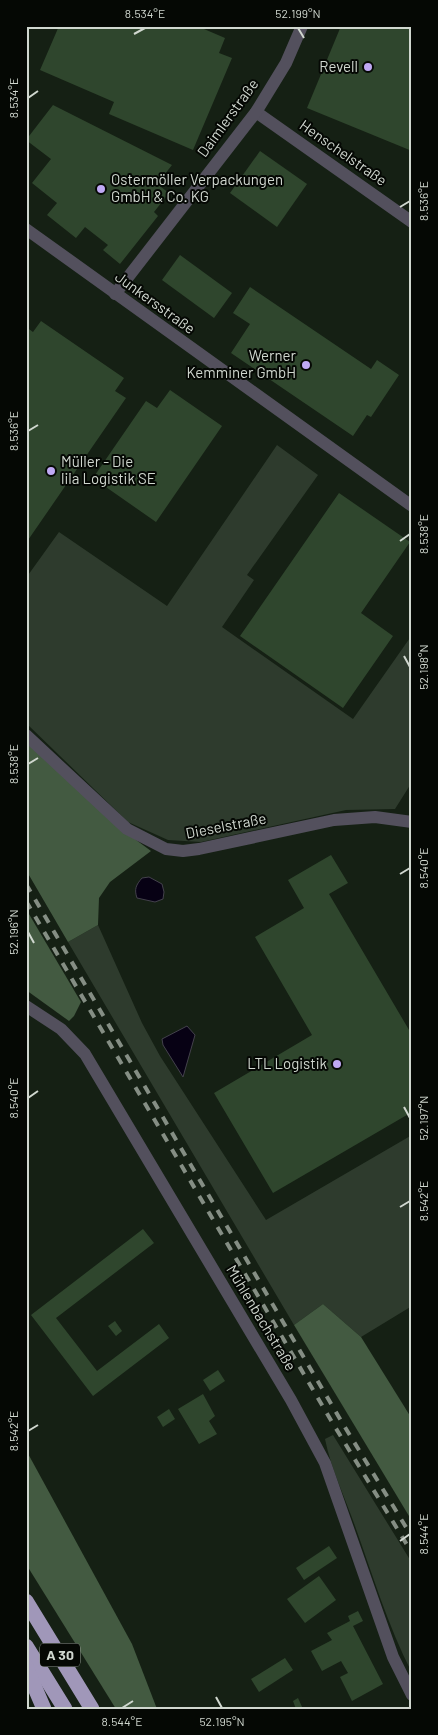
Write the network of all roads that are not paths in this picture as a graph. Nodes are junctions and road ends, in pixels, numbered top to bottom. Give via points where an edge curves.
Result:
1 (302, 26) edge
2 (256, 112) junction
3 (412, 222) edge
4 (26, 229) edge
5 (115, 294) junction
6 (412, 506) edge
7 (26, 735) edge
8 (412, 822) edge
9 (26, 1006) edge
10 (26, 1601) edge
11 (26, 1646) edge
12 (26, 1666) edge
13 (410, 1687) edge
14 (44, 1709) edge
15 (65, 1709) edge
16 (92, 1709) edge

1 - 2 street, Daimlerstraße via 286,63
2 - 3 street, Henschelstraße
2 - 5 street, Daimlerstraße
4 - 5 street, Junkersstraße
5 - 6 street, Junkersstraße
7 - 8 street, Dieselstraße via 127,829 166,849 191,850 334,820 375,817
9 - 13 street, Mühlenbachstraße via 60,1029 85,1054 291,1400 324,1463 393,1657
10 - 16 highway, A 30
11 - 15 highway, A 30
12 - 14 highway

